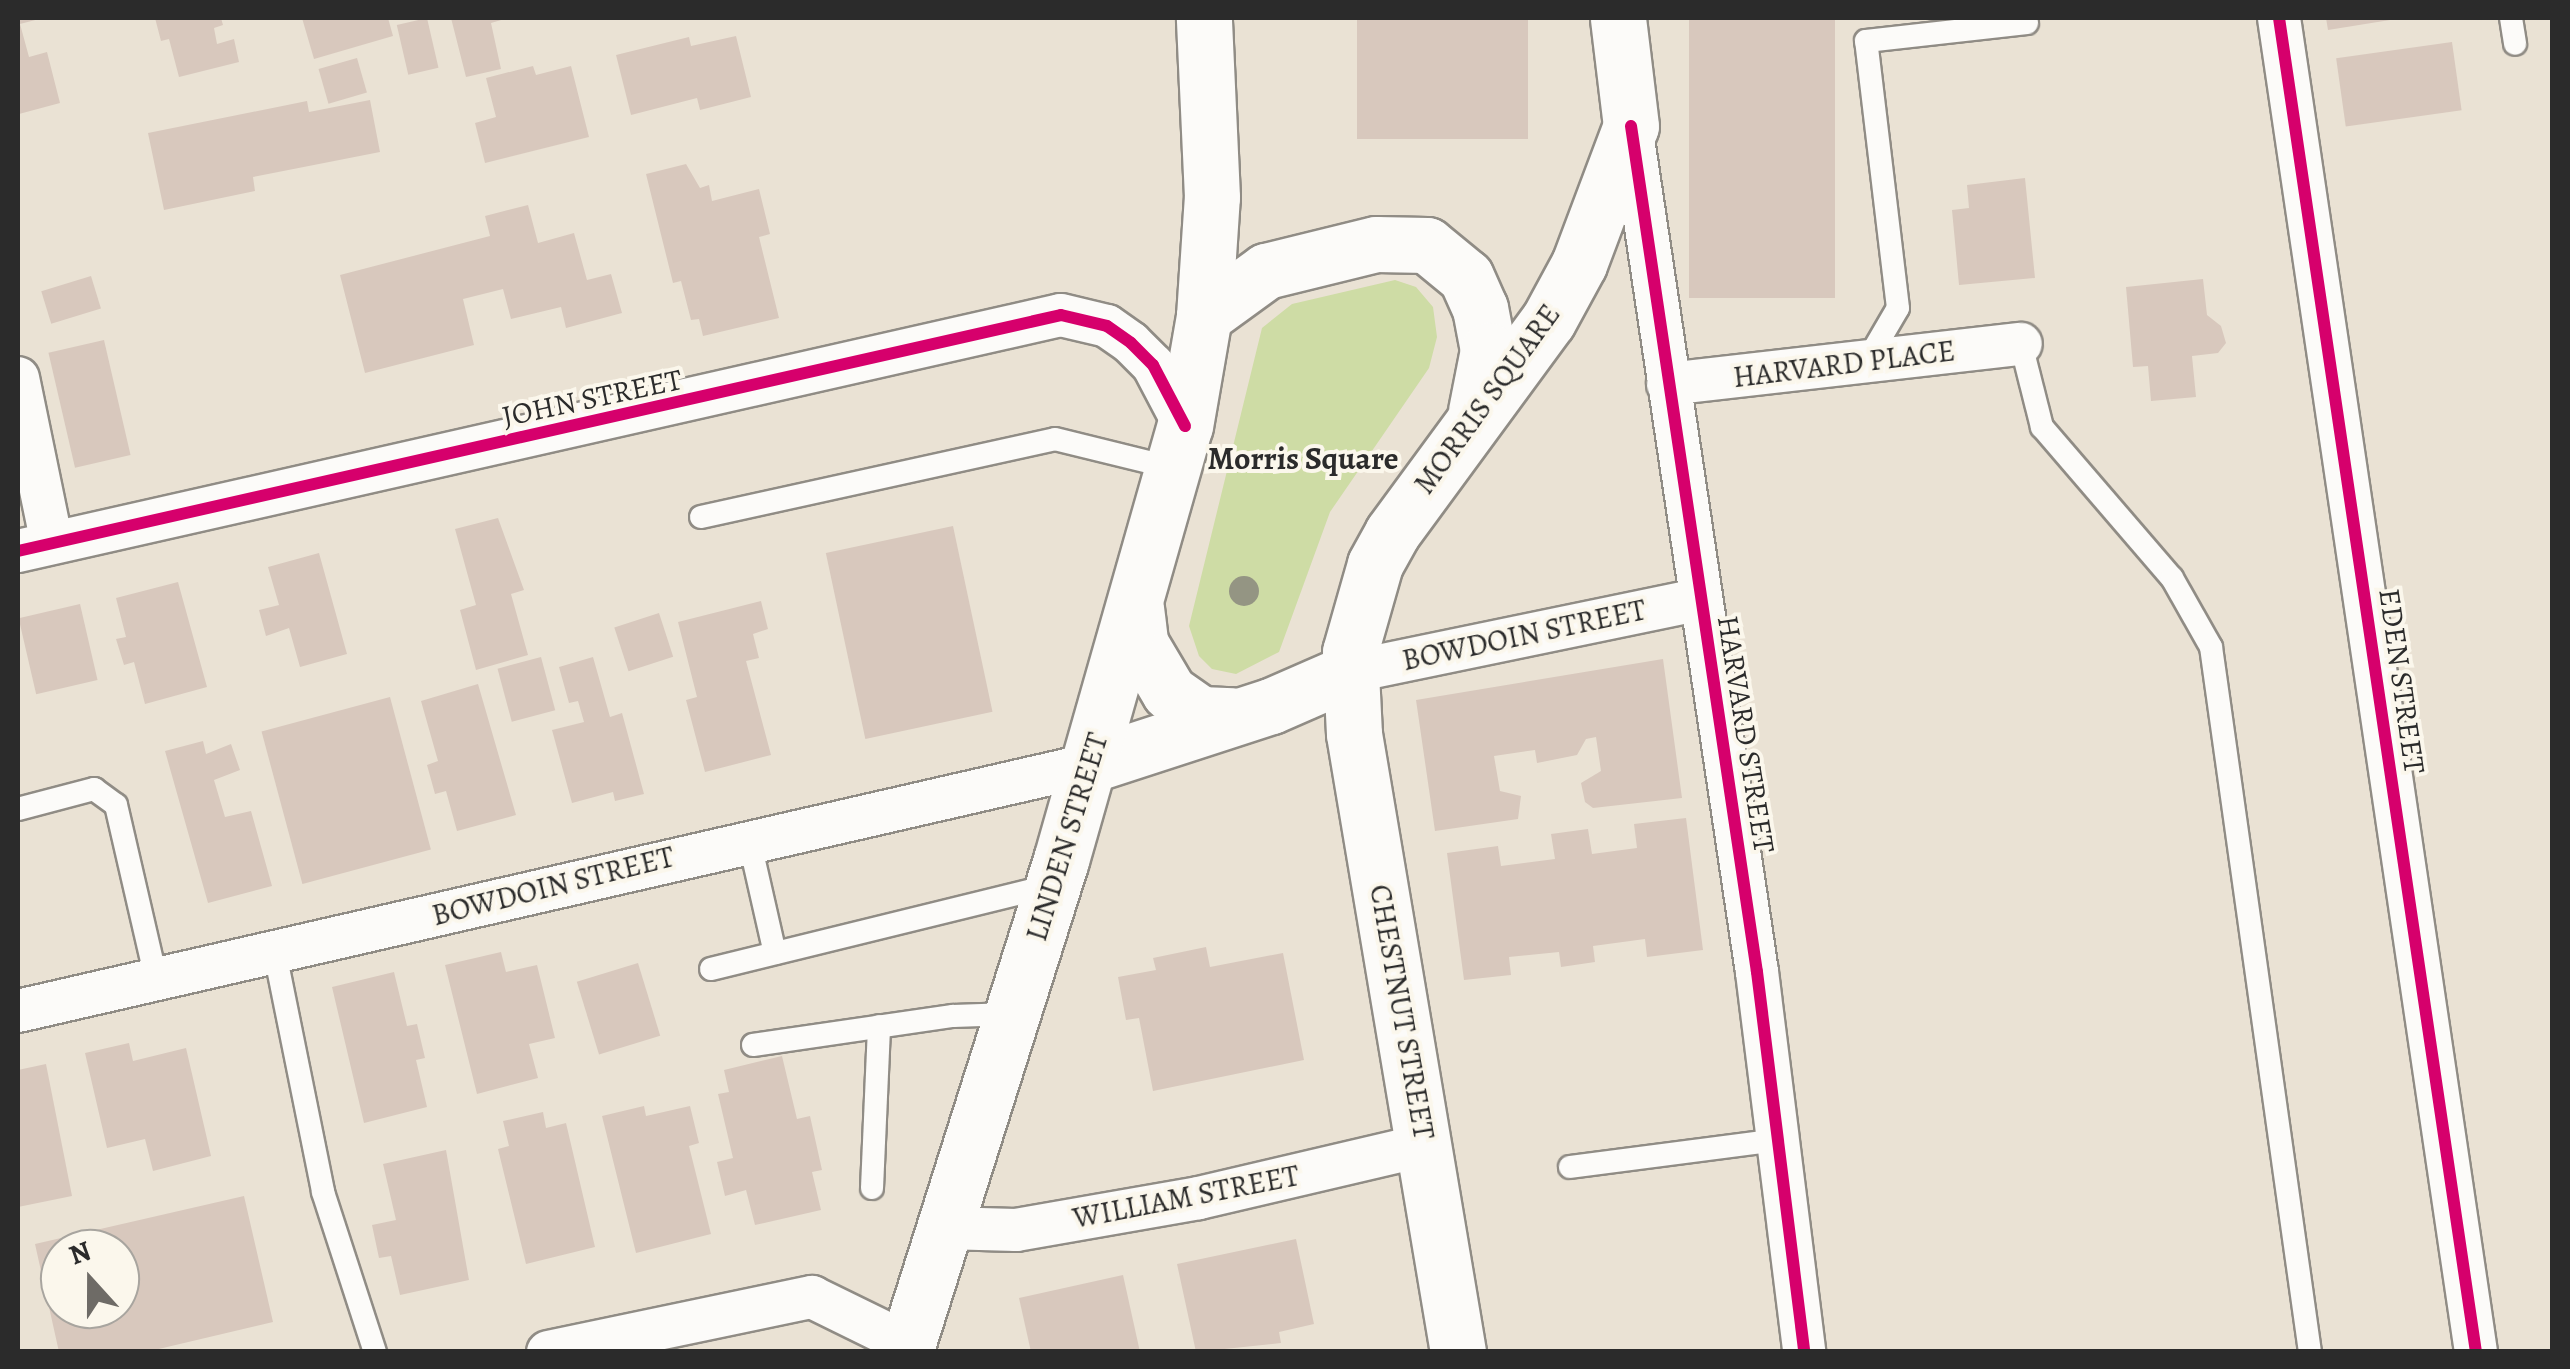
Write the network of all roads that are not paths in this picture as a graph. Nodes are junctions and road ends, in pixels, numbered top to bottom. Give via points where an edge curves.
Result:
1 (1204, 18) edge
2 (1618, 18) edge
3 (2279, 18) edge
4 (2511, 18) edge
5 (2026, 23) dead end
6 (2515, 44) dead end
7 (1631, 126) junction
8 (1204, 316) junction
9 (2021, 344) joint
10 (1867, 361) junction
11 (18, 378) edge
12 (1668, 384) junction
13 (1476, 412) junction
14 (1179, 448) junction
15 (701, 517) dead end
16 (34, 547) edge
17 (1700, 599) junction
18 (1136, 608) junction
19 (1336, 660) junction
20 (1232, 715) junction
21 (1089, 765) junction
22 (18, 809) edge
23 (749, 839) junction
24 (1052, 885) junction
25 (275, 953) junction
26 (776, 953) junction
27 (711, 969) dead end
28 (156, 978) junction
29 (18, 1012) edge
30 (1011, 1014) junction
31 (880, 1026) junction
32 (754, 1045) dead end
33 (1779, 1140) junction
34 (1426, 1146) junction
35 (1570, 1167) dead end
36 (872, 1188) dead end
37 (944, 1228) junction
38 (719, 1334) edge
39 (906, 1348) edge
40 (375, 1352) edge
41 (548, 1352) edge
42 (1458, 1352) edge
43 (1804, 1352) edge
44 (2310, 1352) edge
45 (2476, 1352) edge

1 - 8 main road, LINDEN STREET via 1213,162
2 - 7 main road, HARVARD STREET
3 - 45 street, EDEN STREET
4 - 6 lane
5 - 10 lane via 1866,41 1898,308
7 - 12 street, HARVARD STREET
7 - 13 main road, MORRIS SQUARE via 1579,264 1548,321
8 - 13 main road via 1266,272 1376,244 1428,246 1466,277 1480,308 1488,350
8 - 14 main road, LINDEN STREET
9 - 10 street, HARVARD PLACE
9 - 44 lane via 2042,426 2172,578 2211,647
10 - 12 street, HARVARD PLACE
11 - 16 street
12 - 17 street, HARVARD STREET
13 - 19 main road, MORRIS SQUARE via 1392,533
14 - 15 lane via 1055,440
14 - 16 street, JOHN STREET via 1152,365 1107,326 1061,315
14 - 18 main road, LINDEN STREET
17 - 19 street, BOWDOIN STREET
17 - 33 street, HARVARD STREET
18 - 20 main road via 1140,643 1169,692 1200,714
18 - 21 main road, LINDEN STREET
19 - 20 main road
19 - 34 main road, CHESTNUT STREET
20 - 21 main road
21 - 23 street, BOWDOIN STREET
21 - 24 main road, LINDEN STREET
22 - 28 lane via 94,789 116,806
23 - 25 street, BOWDOIN STREET
23 - 26 lane
24 - 26 lane
24 - 30 main road, LINDEN STREET
25 - 28 street, BOWDOIN STREET
25 - 40 lane via 323,1192
26 - 27 lane
28 - 29 street, BOWDOIN STREET
30 - 31 lane
30 - 37 main road, LINDEN STREET
31 - 32 lane
31 - 36 lane
33 - 35 lane
33 - 43 street, HARVARD STREET
34 - 37 street, WILLIAM STREET via 1199,1198 1016,1230
34 - 42 main road, CHESTNUT STREET
37 - 39 main road, LINDEN STREET
38 - 39 street via 812,1297
38 - 41 street

